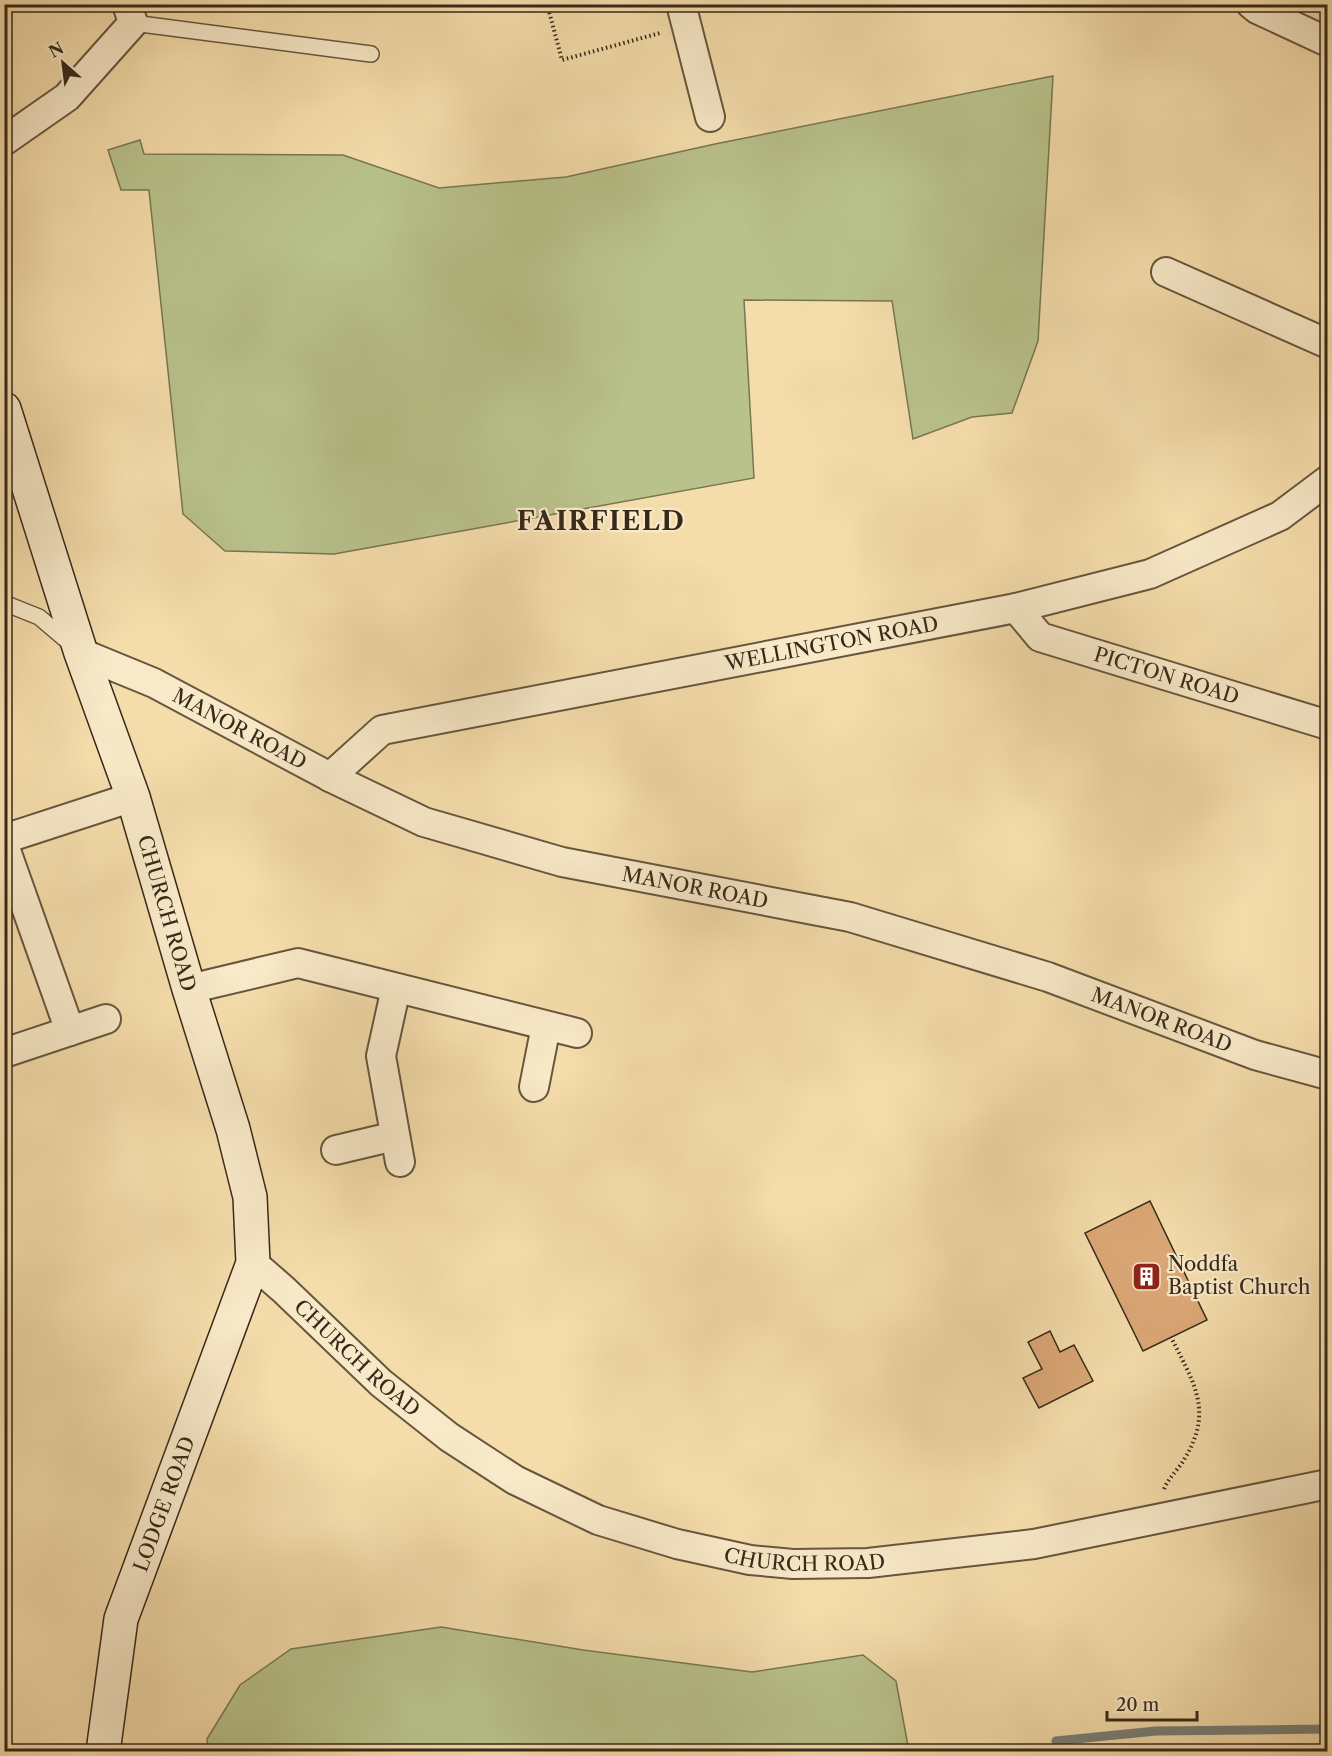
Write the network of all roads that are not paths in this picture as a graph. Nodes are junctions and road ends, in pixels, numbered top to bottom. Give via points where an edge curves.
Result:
1 (1251, 4) edge
2 (130, 14) edge
3 (684, 15) edge
4 (1328, 42) edge
5 (371, 54) dead end
6 (710, 117) dead end
7 (4, 141) edge
8 (1166, 272) dead end
9 (1328, 344) edge
10 (4, 409) edge
11 (1328, 480) edge
12 (4, 603) edge
13 (1016, 608) junction
14 (81, 653) junction
15 (1328, 725) edge
16 (330, 777) junction
17 (133, 797) junction
18 (4, 839) edge
19 (4, 845) edge
20 (396, 988) junction
21 (189, 989) junction
22 (106, 1019) dead end
23 (546, 1026) junction
24 (70, 1031) junction
25 (577, 1033) dead end
26 (4, 1053) edge
27 (1328, 1075) edge
28 (534, 1087) dead end
29 (336, 1150) dead end
30 (253, 1263) junction
31 (1328, 1484) edge
32 (103, 1752) edge

1 - 4 street
2 - 5 lane
2 - 7 street via 67,98
3 - 6 street
8 - 9 street
10 - 14 main road, CHURCH ROAD
11 - 13 street, WELLINGTON ROAD via 1280,516 1150,574
12 - 14 lane via 39,617
13 - 15 street, PICTON ROAD via 1040,637
13 - 16 street, WELLINGTON ROAD via 382,730
14 - 16 street, MANOR ROAD via 154,683
14 - 17 main road, CHURCH ROAD
16 - 27 street, MANOR ROAD via 424,822 562,862 850,917 1048,977 1255,1055
17 - 18 street
17 - 21 main road, CHURCH ROAD
19 - 24 street
20 - 21 street via 298,963
20 - 23 street
20 - 29 street via 381,1056 397,1149
21 - 30 main road, CHURCH ROAD via 234,1129 250,1197
22 - 24 street
23 - 25 street
23 - 28 street
24 - 26 street
30 - 31 street, CHURCH ROAD via 381,1383 449,1437 514,1480 598,1520 677,1544 750,1560 868,1563 1034,1544
30 - 32 main road, LODGE ROAD via 121,1619

